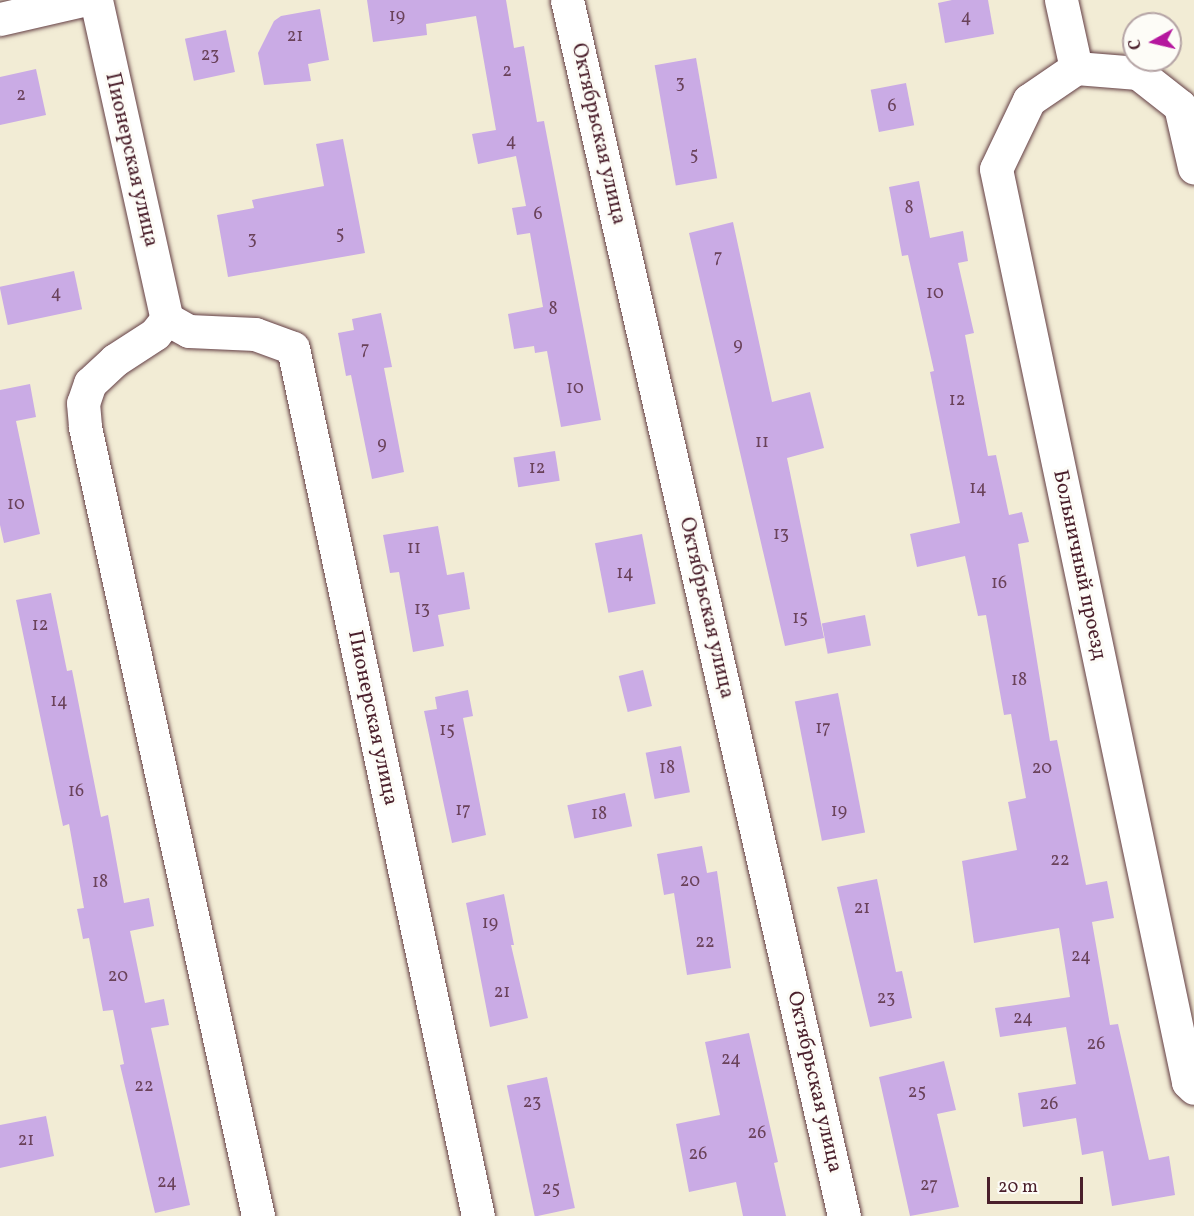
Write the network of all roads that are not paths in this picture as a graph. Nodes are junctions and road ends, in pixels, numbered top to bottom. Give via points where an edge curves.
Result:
1 (82, 0) edge
2 (96, 0) edge
3 (567, 0) edge
4 (1061, 0) edge
5 (0, 19) edge
6 (1076, 68) junction
7 (1194, 167) edge
8 (167, 319) junction
9 (1194, 1088) edge
10 (258, 1216) edge
11 (478, 1216) edge
12 (844, 1216) edge

1 - 5 street
2 - 8 street, Пионерская улица
3 - 12 street, Октябрьская улица
4 - 6 street
6 - 7 street via 1138,73 1180,106
6 - 9 street, Больничный проезд via 1029,100 996,169 1185,1071
8 - 10 street via 155,334 115,360 90,383 84,403 85,428
8 - 11 street, Пионерская улица via 189,331 255,334 293,348

